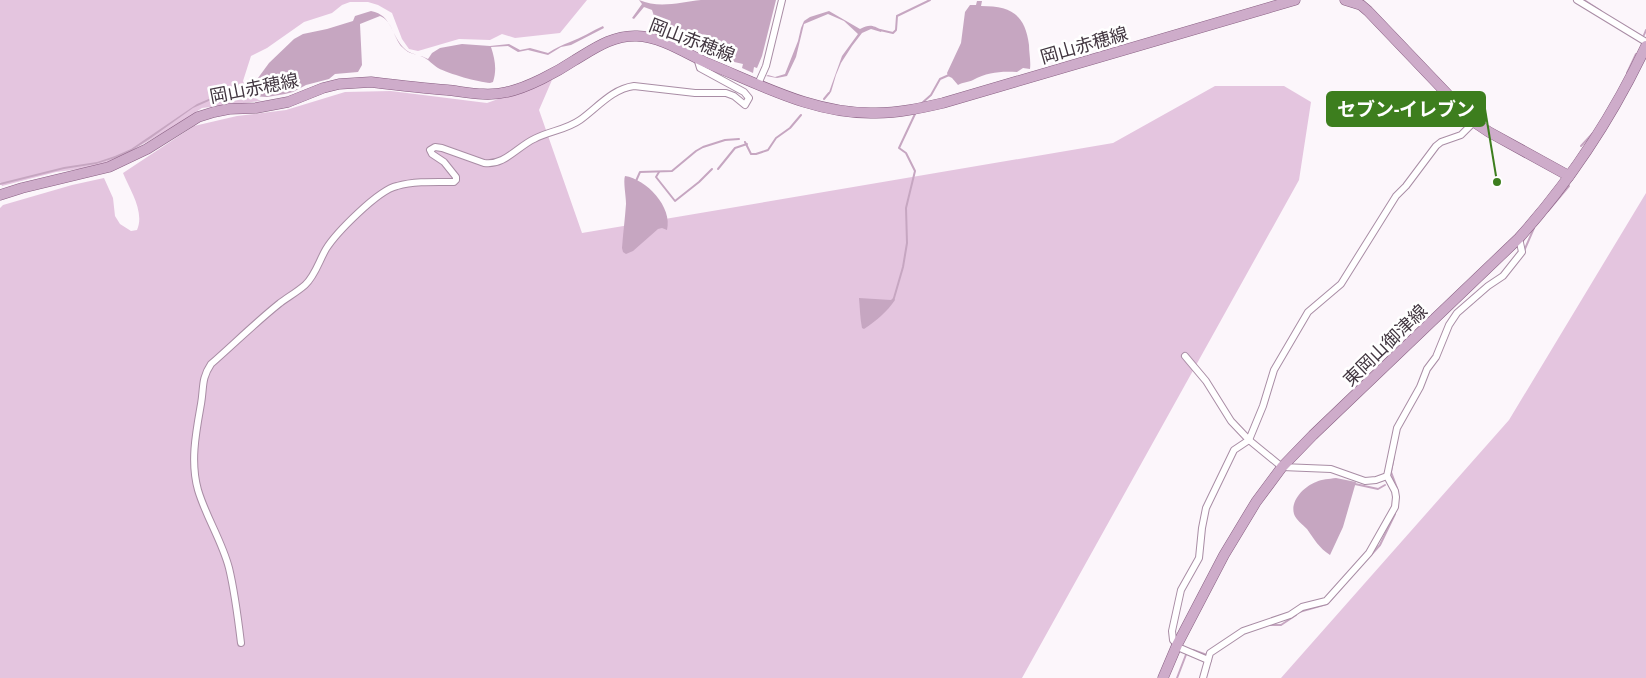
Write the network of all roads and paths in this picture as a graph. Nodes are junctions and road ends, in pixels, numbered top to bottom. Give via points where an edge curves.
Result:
1 (782, 0) edge
2 (1295, 0) edge
3 (1345, 0) edge
4 (1577, 0) edge
5 (1646, 42) edge
6 (1646, 46) edge
7 (697, 58) junction
8 (758, 84) junction
9 (1474, 122) junction
10 (1569, 176) junction
11 (0, 195) edge
12 (1519, 238) junction
13 (1185, 356) dead end
14 (1249, 440) junction
15 (1282, 467) junction
16 (1387, 476) junction
17 (241, 643) dead end
18 (1177, 645) junction
19 (1209, 656) junction
20 (1163, 678) edge
21 (1203, 678) edge

1 - 8 street via 766,66
2 - 8 main road, 岡山赤穂線 via 943,104 896,112 834,110
3 - 9 main road via 1368,11
4 - 5 street
6 - 10 main road, 東岡山御津線 via 1609,118
7 - 8 main road, 岡山赤穂線
7 - 11 main road, 岡山赤穂線 via 649,37 636,36 610,40 556,71 506,92 480,94 371,82 339,84 288,102 229,109 198,117 140,153 109,167
7 - 17 street via 700,68 744,92 749,98 748,103 745,105 726,93 625,87 568,127 534,139 490,164 435,147 430,150 432,154 453,172 456,176 454,182 395,186 380,195 335,238 306,284 211,364 204,374 196,427 194,471 198,490 229,567
9 - 10 main road
9 - 14 street via 1461,135 1436,146 1396,196 1341,284 1308,312 1274,370
10 - 12 main road, 東岡山御津線
12 - 15 main road, 東岡山御津線
12 - 16 street via 1522,252 1503,276 1453,318 1436,357 1397,428
13 - 14 street via 1206,381 1231,421
14 - 15 street
14 - 18 street via 1234,450 1206,508 1199,558 1180,594 1172,631
15 - 16 street via 1332,470 1365,481
15 - 18 main road, 東岡山御津線 via 1256,502 1224,556
16 - 19 street via 1396,497 1394,507 1374,546 1330,597 1321,604 1302,607 1290,615 1243,631
18 - 19 street via 1187,652
18 - 20 main road, 東岡山御津線
19 - 21 street

